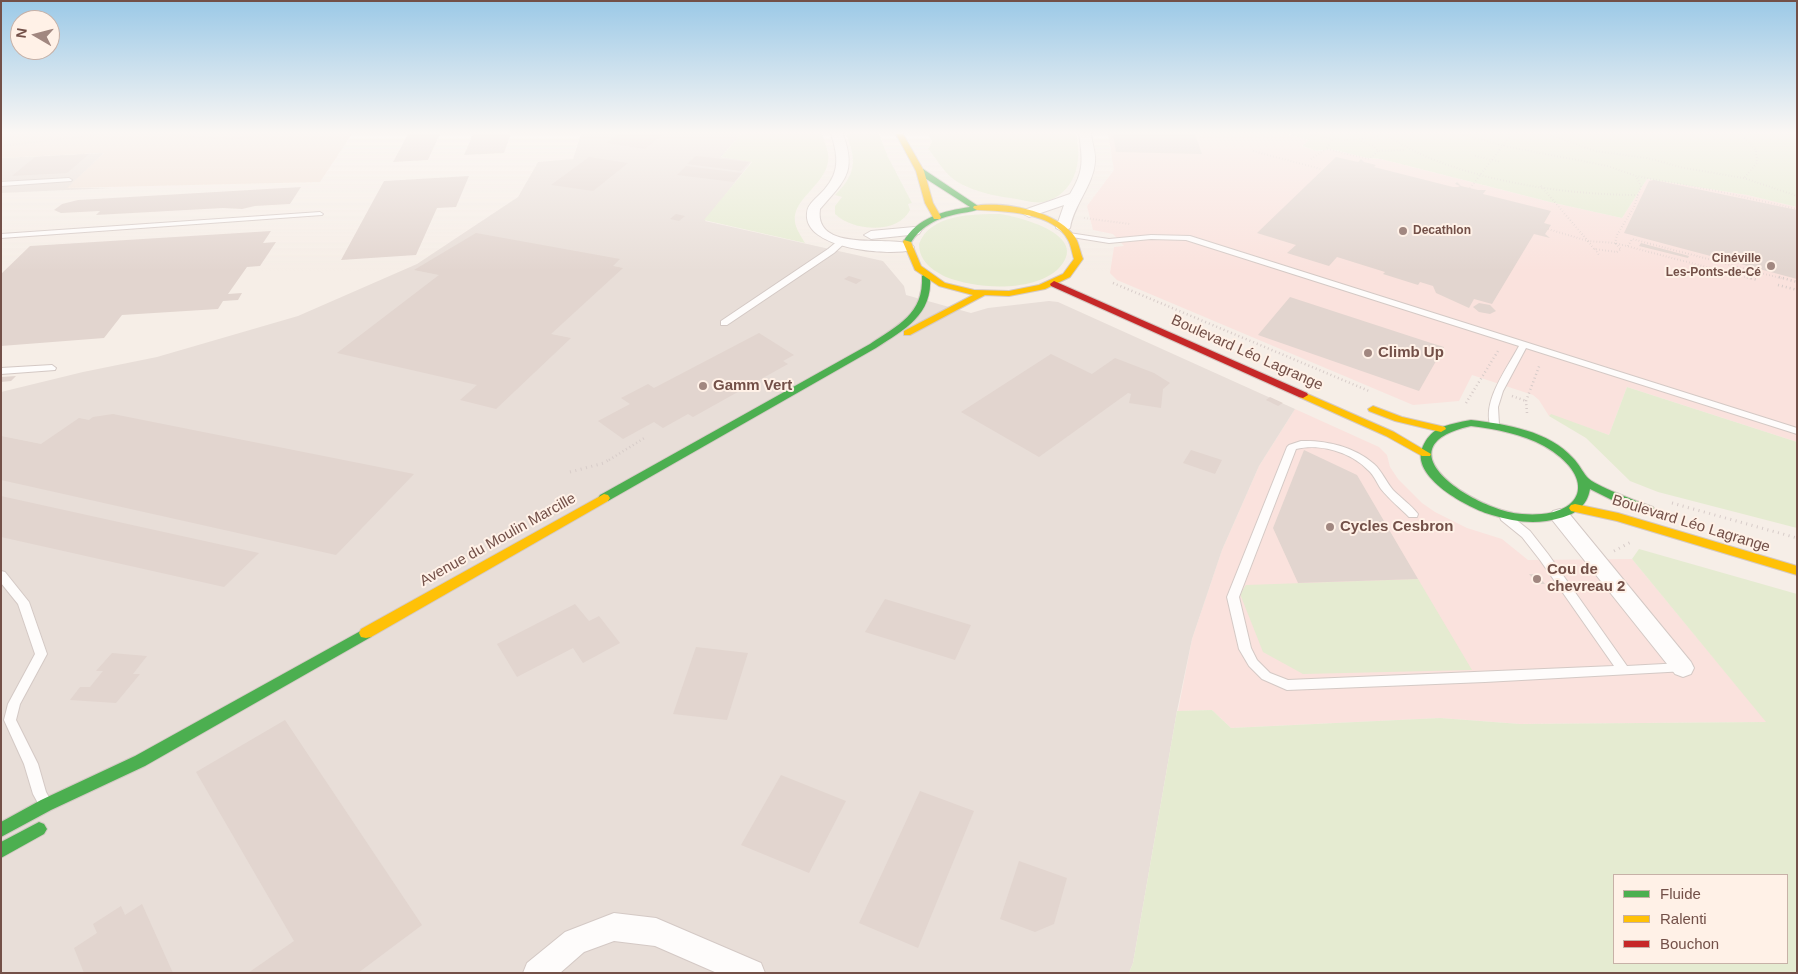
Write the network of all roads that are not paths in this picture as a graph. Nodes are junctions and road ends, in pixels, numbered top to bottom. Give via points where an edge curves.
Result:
1 (837, 179) edge
2 (922, 179) edge
3 (933, 179) edge
4 (1084, 179) edge
5 (69, 180) dead end
6 (1, 184) edge
7 (1074, 197) junction
8 (976, 208) junction
9 (1029, 213) junction
10 (320, 214) dead end
11 (936, 217) junction
12 (914, 231) junction
13 (1067, 232) junction
14 (1, 236) edge
15 (843, 241) junction
16 (907, 247) junction
17 (926, 276) junction
18 (1054, 284) junction
19 (984, 293) junction
20 (724, 323) dead end
21 (1524, 345) junction
22 (873, 346) junction
23 (52, 368) dead end
24 (1, 371) edge
25 (1366, 406) dead end
26 (1494, 425) junction
27 (1441, 429) junction
28 (1797, 431) edge
29 (1426, 454) junction
30 (1582, 480) junction
31 (1568, 512) junction
32 (1656, 512) dead end
33 (1413, 514) dead end
34 (1500, 514) junction
35 (1797, 572) edge
36 (1, 575) edge
37 (1683, 668) joint
38 (1623, 670) junction
39 (140, 761) junction
40 (82, 801) dead end
41 (46, 805) junction
42 (49, 822) dead end
43 (1, 830) edge
44 (1, 851) edge
45 (537, 973) edge
46 (751, 973) edge

1 - 15 street via 813,210 813,221 819,232
2 - 11 main road
3 - 8 main road
4 - 7 street
5 - 6 lane
7 - 9 street
7 - 13 street via 1064,215
8 - 9 main road
8 - 11 main road
9 - 13 main road via 1048,219
10 - 14 lane
11 - 12 main road
12 - 15 street
12 - 16 main road
13 - 18 main road via 1079,248 1079,261 1074,275
13 - 21 lane via 1109,241 1170,236 1199,242
15 - 16 street via 864,246
15 - 20 lane
16 - 17 main road via 911,262
17 - 19 main road via 942,284
17 - 22 main road, Avenue du Moulin Marcille via 928,297 919,312
18 - 19 main road via 1033,290
18 - 29 main road, Boulevard Léo Lagrange via 1390,434
19 - 22 main road, Avenue du Moulin Marcille via 913,331
21 - 26 lane via 1499,391 1493,407
21 - 28 lane
22 - 39 main road, Avenue du Moulin Marcille
23 - 24 lane
25 - 27 main road via 1399,419
26 - 27 main road via 1464,424
26 - 30 main road via 1524,434 1552,448 1573,466
27 - 29 main road via 1429,440
29 - 34 main road, Boulevard Léo Lagrange via 1432,471 1448,488 1472,503
30 - 31 main road via 1584,493 1581,501
30 - 32 main road, Boulevard Léo Lagrange via 1624,501
31 - 34 main road, Boulevard Léo Lagrange via 1546,518
31 - 35 main road, Boulevard Léo Lagrange via 1618,517
31 - 37 street
33 - 38 lane via 1386,488 1368,464 1345,452 1313,442 1292,447 1233,597 1244,649 1266,676 1287,685
34 - 38 lane via 1526,534
36 - 41 lane via 23,602 41,654 14,704 10,720
37 - 38 lane
39 - 40 main road, Avenue du Moulin Marcille
39 - 41 main road, Avenue du Moulin Marcille
41 - 43 main road, Avenue du Moulin Marcille
42 - 44 main road
45 - 46 street via 575,942 614,927 656,932

